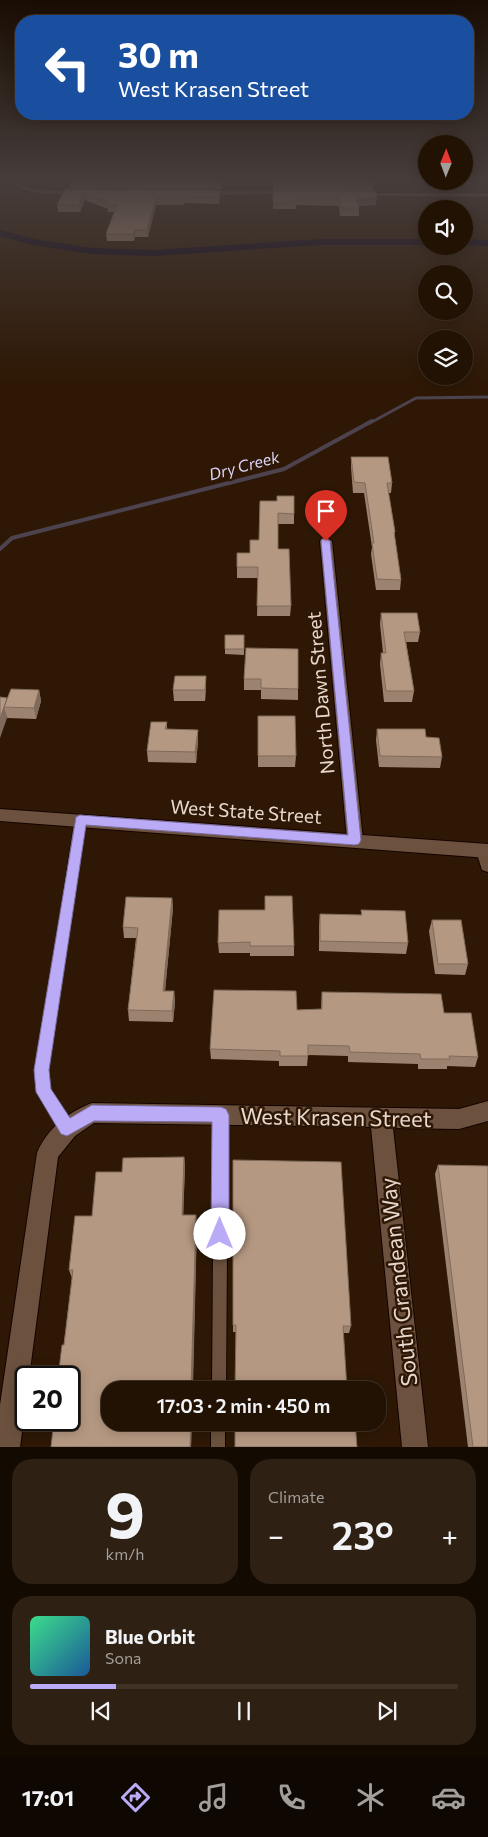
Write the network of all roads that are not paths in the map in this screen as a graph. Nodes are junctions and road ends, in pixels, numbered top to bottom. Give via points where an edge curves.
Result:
1 (326, 541) dead end
2 (0, 815) edge
3 (80, 820) junction
4 (355, 840) junction
5 (487, 855) edge
6 (488, 1111) edge
7 (221, 1115) junction
8 (381, 1116) junction
9 (67, 1128) junction
10 (219, 1381) edge
11 (218, 1431) edge
12 (7, 1447) edge
13 (218, 1447) edge
14 (415, 1447) edge

1 - 4 street, North Dawn Street
2 - 3 street, West State Street
3 - 4 street, West State Street
3 - 9 lane via 42,1070 44,1092
4 - 5 street, West State Street
6 - 8 street, West Krasen Street via 459,1120
7 - 8 street, West Krasen Street
7 - 9 street, West Krasen Street via 92,1113
7 - 10 lane
8 - 14 street, South Grandean Way
9 - 12 street via 48,1153
11 - 13 lane

